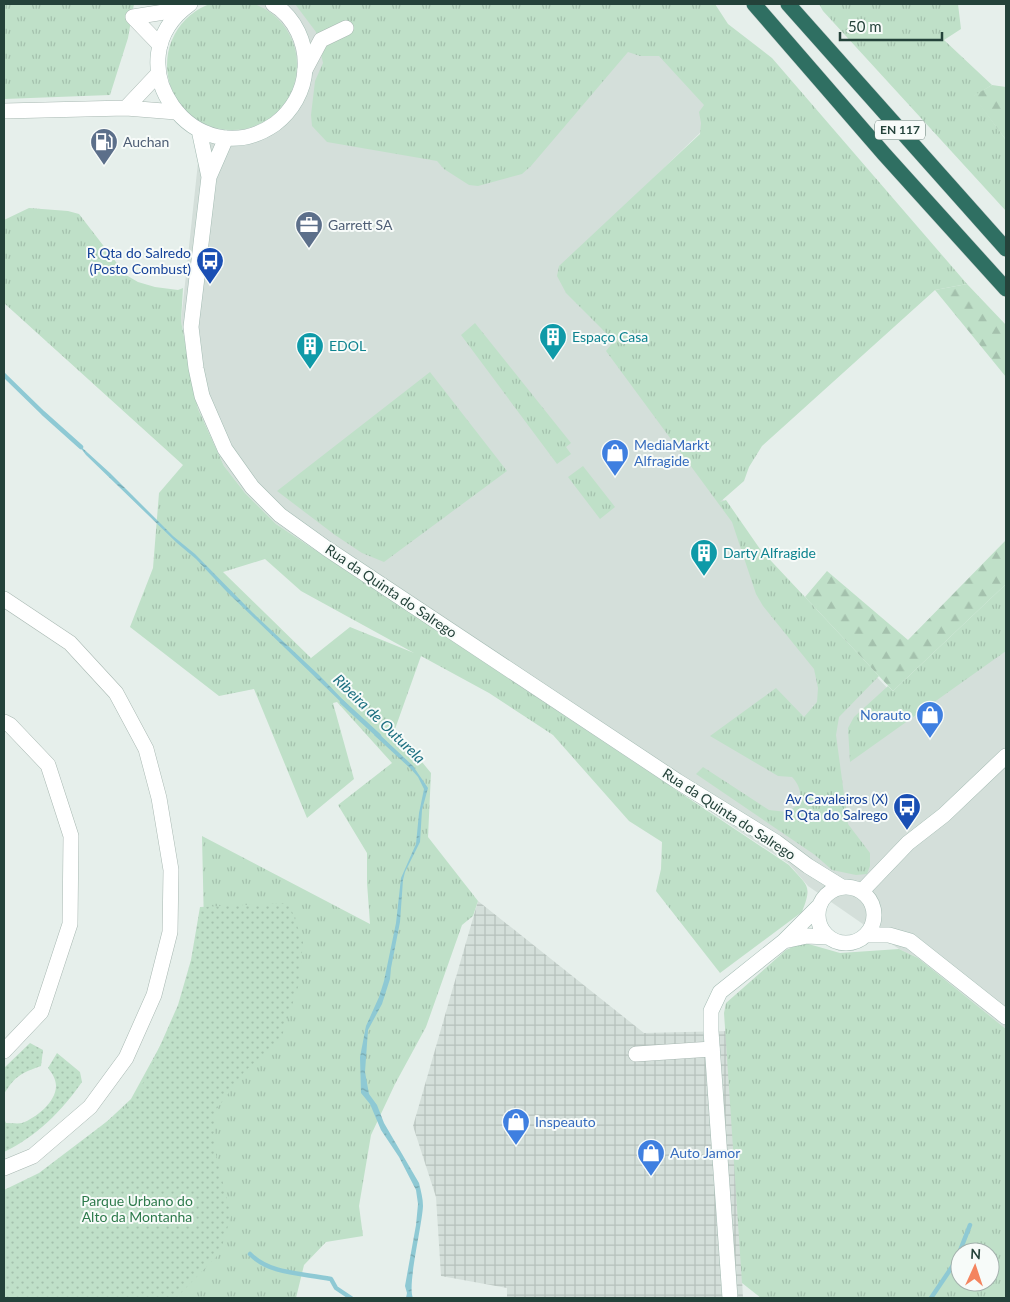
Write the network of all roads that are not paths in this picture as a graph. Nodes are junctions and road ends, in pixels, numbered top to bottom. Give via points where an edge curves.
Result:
1 (273, 4) edge
2 (754, 4) edge
3 (788, 4) edge
4 (187, 6) edge
5 (346, 28) dead end
6 (160, 45) junction
7 (305, 70) junction
8 (158, 74) junction
9 (126, 108) junction
10 (4, 111) edge
11 (176, 112) junction
12 (199, 130) junction
13 (226, 138) junction
14 (209, 177) junction
15 (1006, 249) edge
16 (1006, 289) edge
17 (4, 599) edge
18 (4, 609) edge
19 (19, 610) junction
20 (4, 722) edge
21 (1006, 756) edge
22 (808, 866) junction
23 (842, 886) junction
24 (862, 892) junction
25 (820, 902) junction
26 (866, 935) junction
27 (827, 936) junction
28 (784, 941) junction
29 (1006, 1017) edge
30 (712, 1048) junction
31 (4, 1052) edge
32 (636, 1054) dead end
33 (4, 1168) edge
34 (730, 1298) edge

1 - 7 street via 288,16 296,28 305,55
2 - 16 highway, EN 117
3 - 15 highway, EN 117
4 - 6 street via 170,25
4 - 6 street via 133,17
5 - 7 street via 321,40
6 - 8 street
7 - 13 street via 298,97 280,120 255,134
8 - 9 street
8 - 11 street via 168,101
9 - 10 street
9 - 11 street
11 - 12 street
12 - 13 street
12 - 14 street, Rua da Quinta do Salrego
13 - 14 street, Rua da Quinta do Salrego
14 - 22 street, Rua da Quinta do Salrego via 191,327 193,348 206,406 226,449 252,486 280,515 326,548
17 - 19 street
18 - 19 street
19 - 33 street via 70,643 116,693 146,749 159,798 171,870 170,932 154,996 126,1058 90,1107 33,1156
20 - 31 street via 48,765 71,844 70,924 41,1012
21 - 24 street via 944,815 908,843
22 - 23 street, Rua da Quinta do Salrego
22 - 25 street, Rua da Quinta do Salrego
23 - 24 street
23 - 25 street via 828,892
24 - 26 street via 874,907 872,926
25 - 27 street via 818,924
25 - 28 street
26 - 27 street via 852,943 835,941
26 - 29 street via 889,935 910,941
27 - 28 street
28 - 30 street via 720,992 712,1010
30 - 32 street
30 - 34 street

